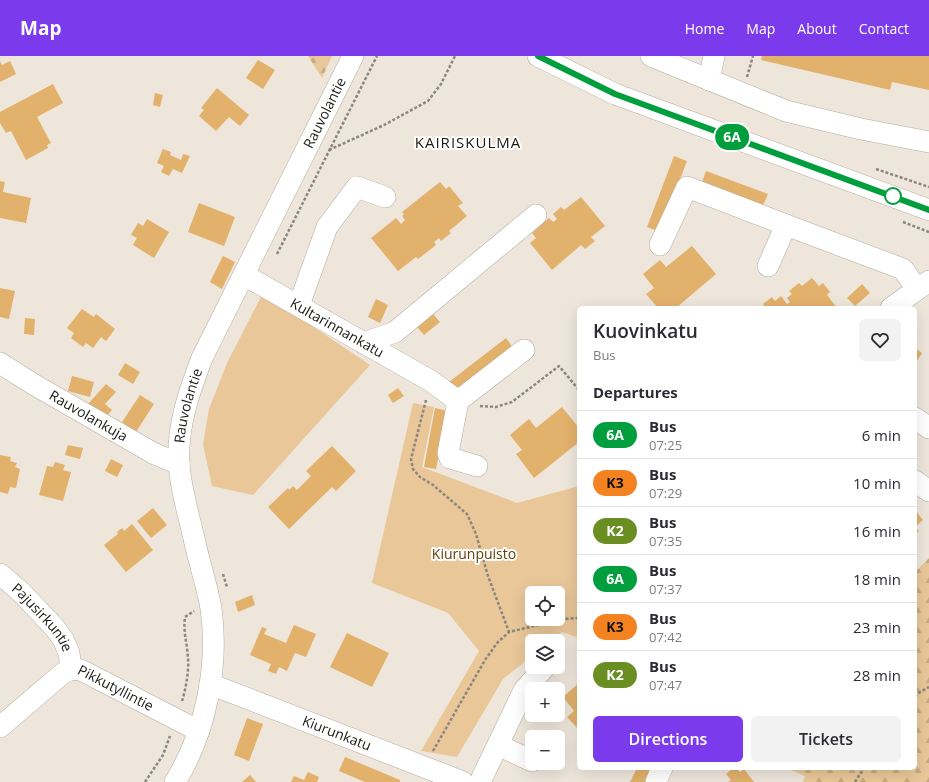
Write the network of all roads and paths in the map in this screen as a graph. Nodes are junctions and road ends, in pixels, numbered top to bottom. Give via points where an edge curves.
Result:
1 (353, 56) edge
2 (377, 56) edge
3 (455, 56) edge
4 (538, 56) edge
5 (714, 56) edge
6 (660, 58) edge
7 (709, 80) junction
8 (929, 142) edge
9 (329, 150) junction
10 (385, 197) dead end
11 (929, 210) edge
12 (536, 215) dead end
13 (901, 221) dead end
14 (786, 225) junction
15 (929, 232) edge
16 (660, 245) dead end
17 (275, 257) dead end
18 (768, 266) dead end
19 (244, 274) junction
20 (923, 285) edge
21 (299, 305) junction
22 (894, 306) edge
23 (364, 343) junction
24 (524, 350) dead end
25 (0, 363) edge
26 (431, 381) junction
27 (577, 388) edge
28 (458, 401) junction
29 (917, 419) edge
30 (929, 428) edge
31 (179, 464) junction
32 (477, 466) dead end
33 (917, 482) edge
34 (929, 491) edge
35 (222, 569) dead end
36 (0, 574) edge
37 (210, 607) junction
38 (577, 618) edge
39 (510, 632) junction
40 (71, 669) junction
41 (539, 674) edge
42 (210, 684) junction
43 (929, 687) edge
44 (917, 696) edge
45 (181, 706) dead end
46 (0, 727) edge
47 (199, 731) junction
48 (171, 734) dead end
49 (498, 745) junction
50 (525, 758) edge
51 (424, 766) junction
52 (661, 770) edge
53 (863, 770) edge
54 (145, 782) edge
55 (175, 782) edge
56 (463, 782) edge
57 (480, 782) edge
58 (656, 782) edge
59 (855, 782) edge

1 - 19 street, Rauvolantie
2 - 9 path
3 - 9 path via 441,84 428,101
4 - 11 street via 615,94
5 - 7 street
6 - 7 street
7 - 8 street via 786,111
9 - 17 path
10 - 21 street via 357,187 327,227
12 - 23 street via 395,332
13 - 15 path
14 - 16 street via 687,187
14 - 18 street
14 - 20 street via 902,269 912,282
19 - 21 street, Kultarinnankatu
19 - 31 street, Rauvolantie via 202,358 188,397 180,430
20 - 22 street
21 - 23 street, Kultarinnankatu
23 - 26 street, Kultarinnankatu
24 - 28 street
25 - 31 street, Rauvolankuja via 153,452
26 - 28 street, Kultarinnankatu
26 - 39 path via 411,459 413,469 467,514
27 - 28 path via 559,366 512,402 496,407 484,407
28 - 32 street via 448,453 450,458
29 - 30 street
31 - 37 street, Rauvolantie via 184,497
33 - 34 street
35 - 37 path via 227,592 220,601
36 - 40 street, Pajusirkuntie via 22,593 63,639 69,653
37 - 42 street, Rauvolantie via 213,637
37 - 45 path via 192,611 185,617 188,659
38 - 39 path
39 - 51 path via 497,643 485,660
40 - 46 street, Pikkutyllintie
40 - 47 street, Pikkutyllintie via 81,670
41 - 49 street via 524,690
42 - 47 street, Rauvolantie
42 - 51 street, Kiurunkatu
43 - 44 path
47 - 55 street, Rauvolantie via 186,765
48 - 54 path via 162,755
49 - 50 street
49 - 57 street
51 - 56 street, Kiurunkatu
52 - 58 street
53 - 59 path

